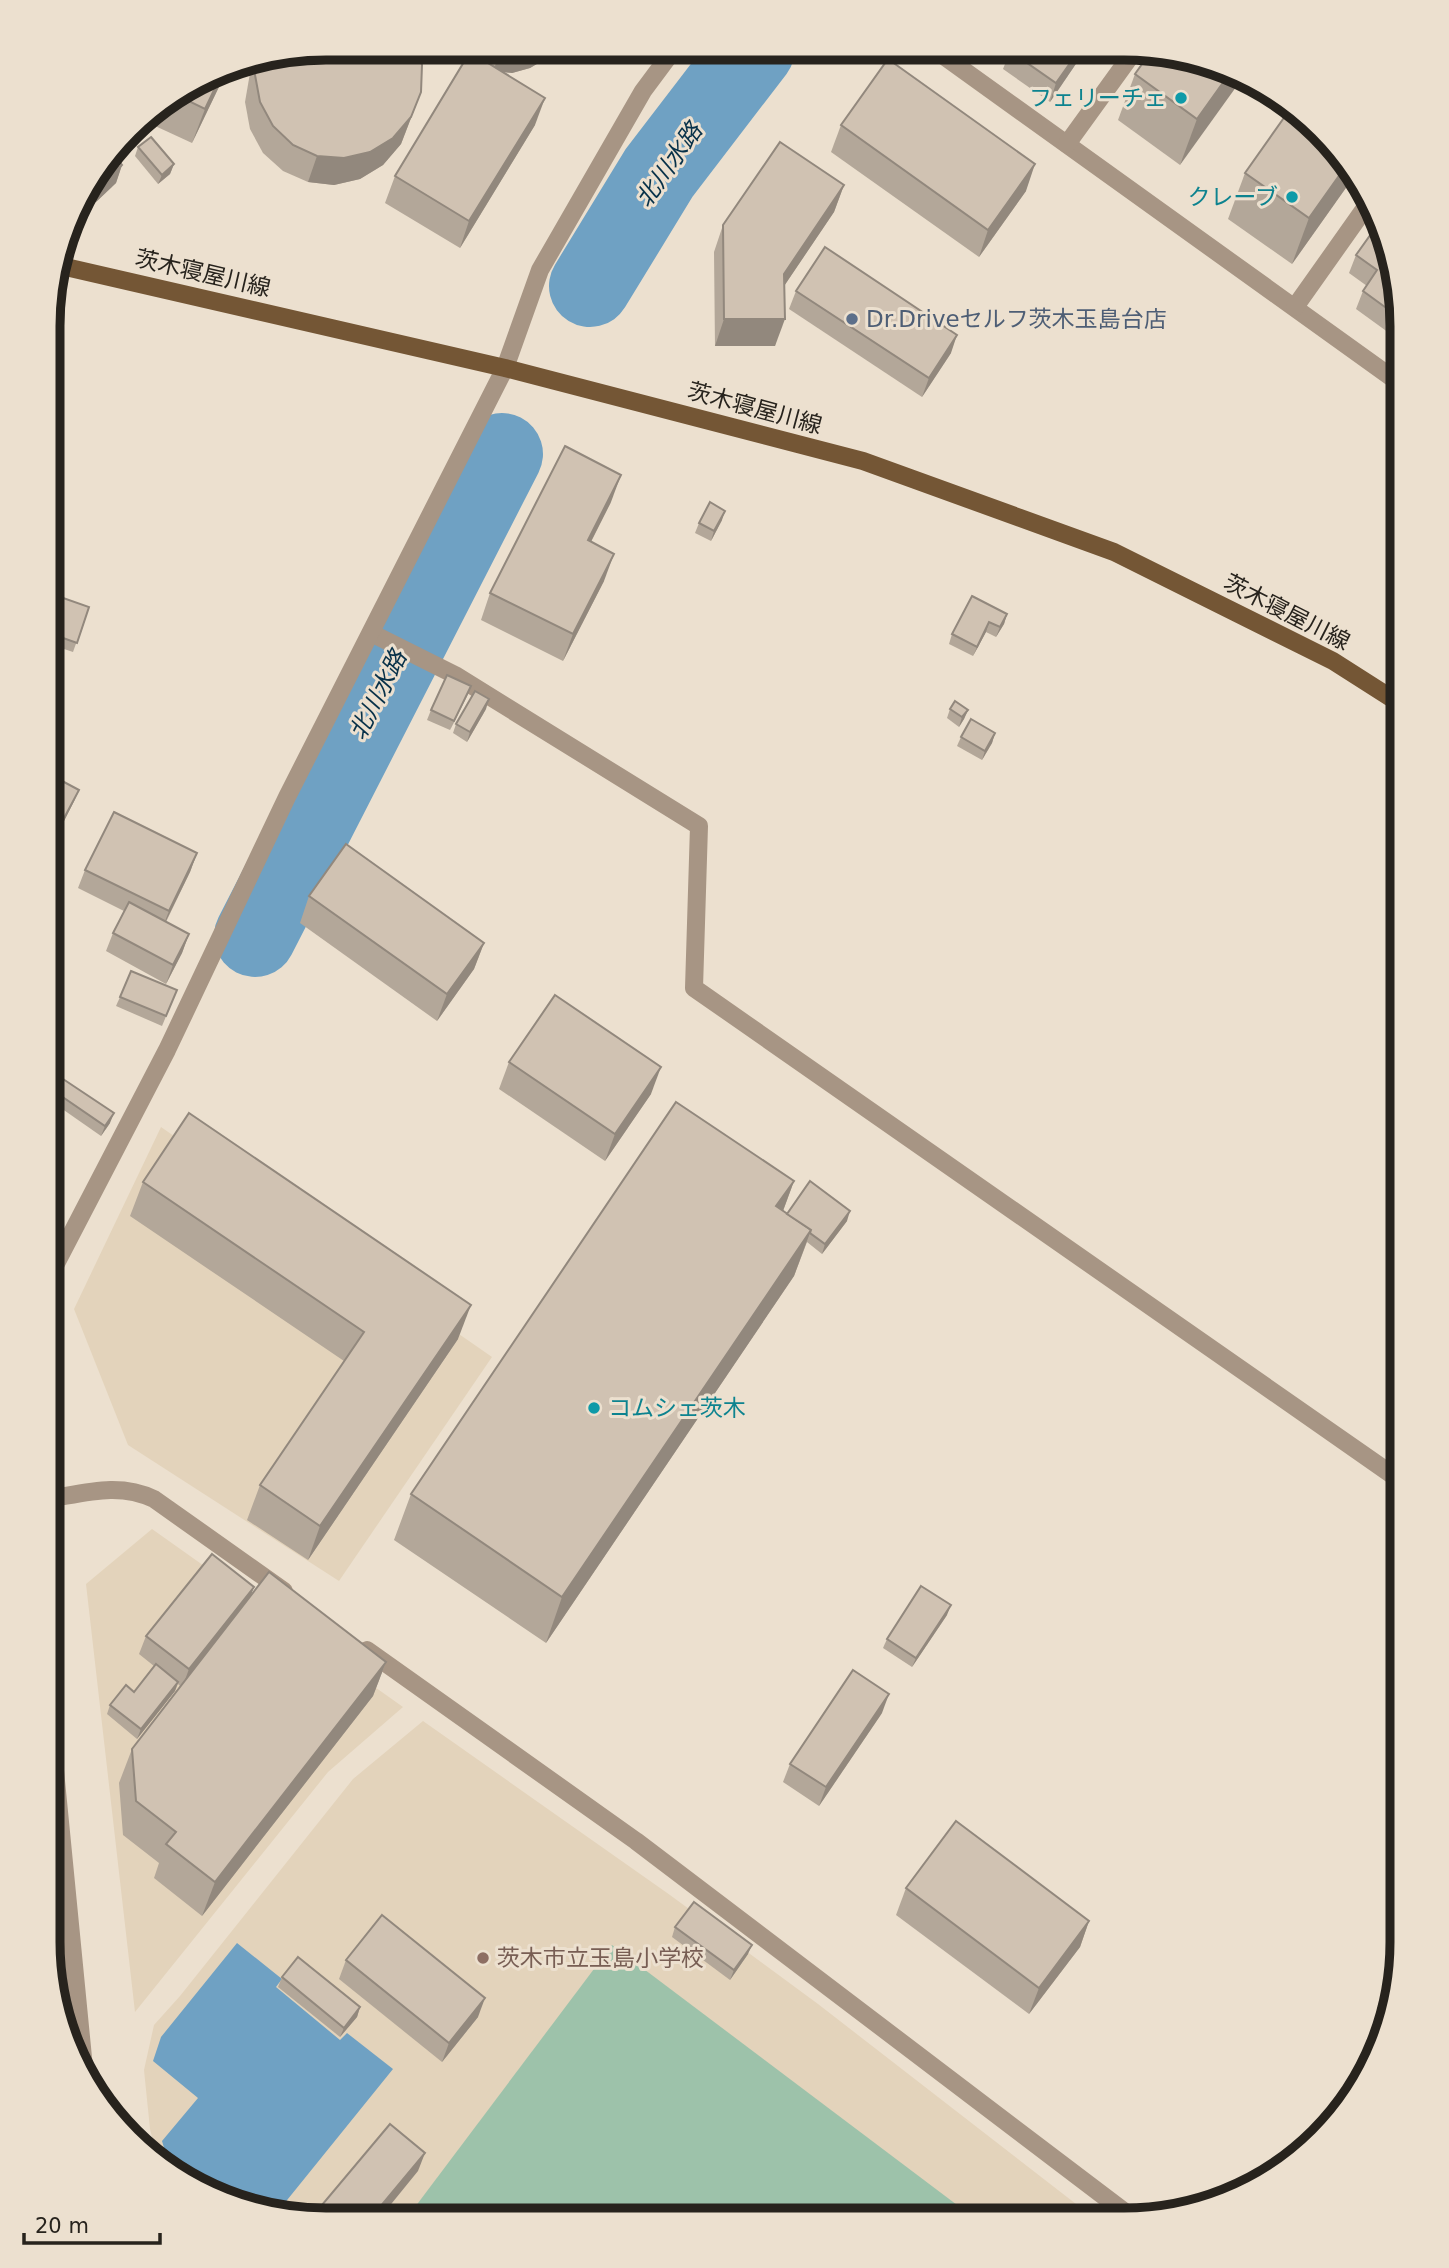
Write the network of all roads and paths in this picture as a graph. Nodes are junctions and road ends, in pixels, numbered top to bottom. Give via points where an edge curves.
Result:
1 (666, 60) edge
2 (949, 60) edge
3 (1128, 60) edge
4 (1067, 144) junction
5 (1363, 211) edge
6 (67, 267) edge
7 (1295, 307) junction
8 (505, 368) junction
9 (1390, 376) edge
10 (370, 633) junction
11 (1390, 698) edge
12 (60, 1256) edge
13 (1390, 1472) edge
14 (60, 1497) edge
15 (298, 1601) edge
16 (354, 1640) edge
17 (60, 1822) edge
18 (82, 2049) edge
19 (1120, 2208) edge

1 - 8 street via 540,270
2 - 4 street
3 - 4 street
4 - 7 street
5 - 7 street
6 - 8 main road, 茨木寝屋川線
7 - 9 street
8 - 10 street
8 - 11 main road, 茨木寝屋川線 via 863,461 1114,552 1333,662
10 - 12 street via 167,1050
10 - 13 street via 455,675 699,826 694,988
14 - 15 street via 114,1488 145,1494
16 - 19 street via 636,1840
17 - 18 street

